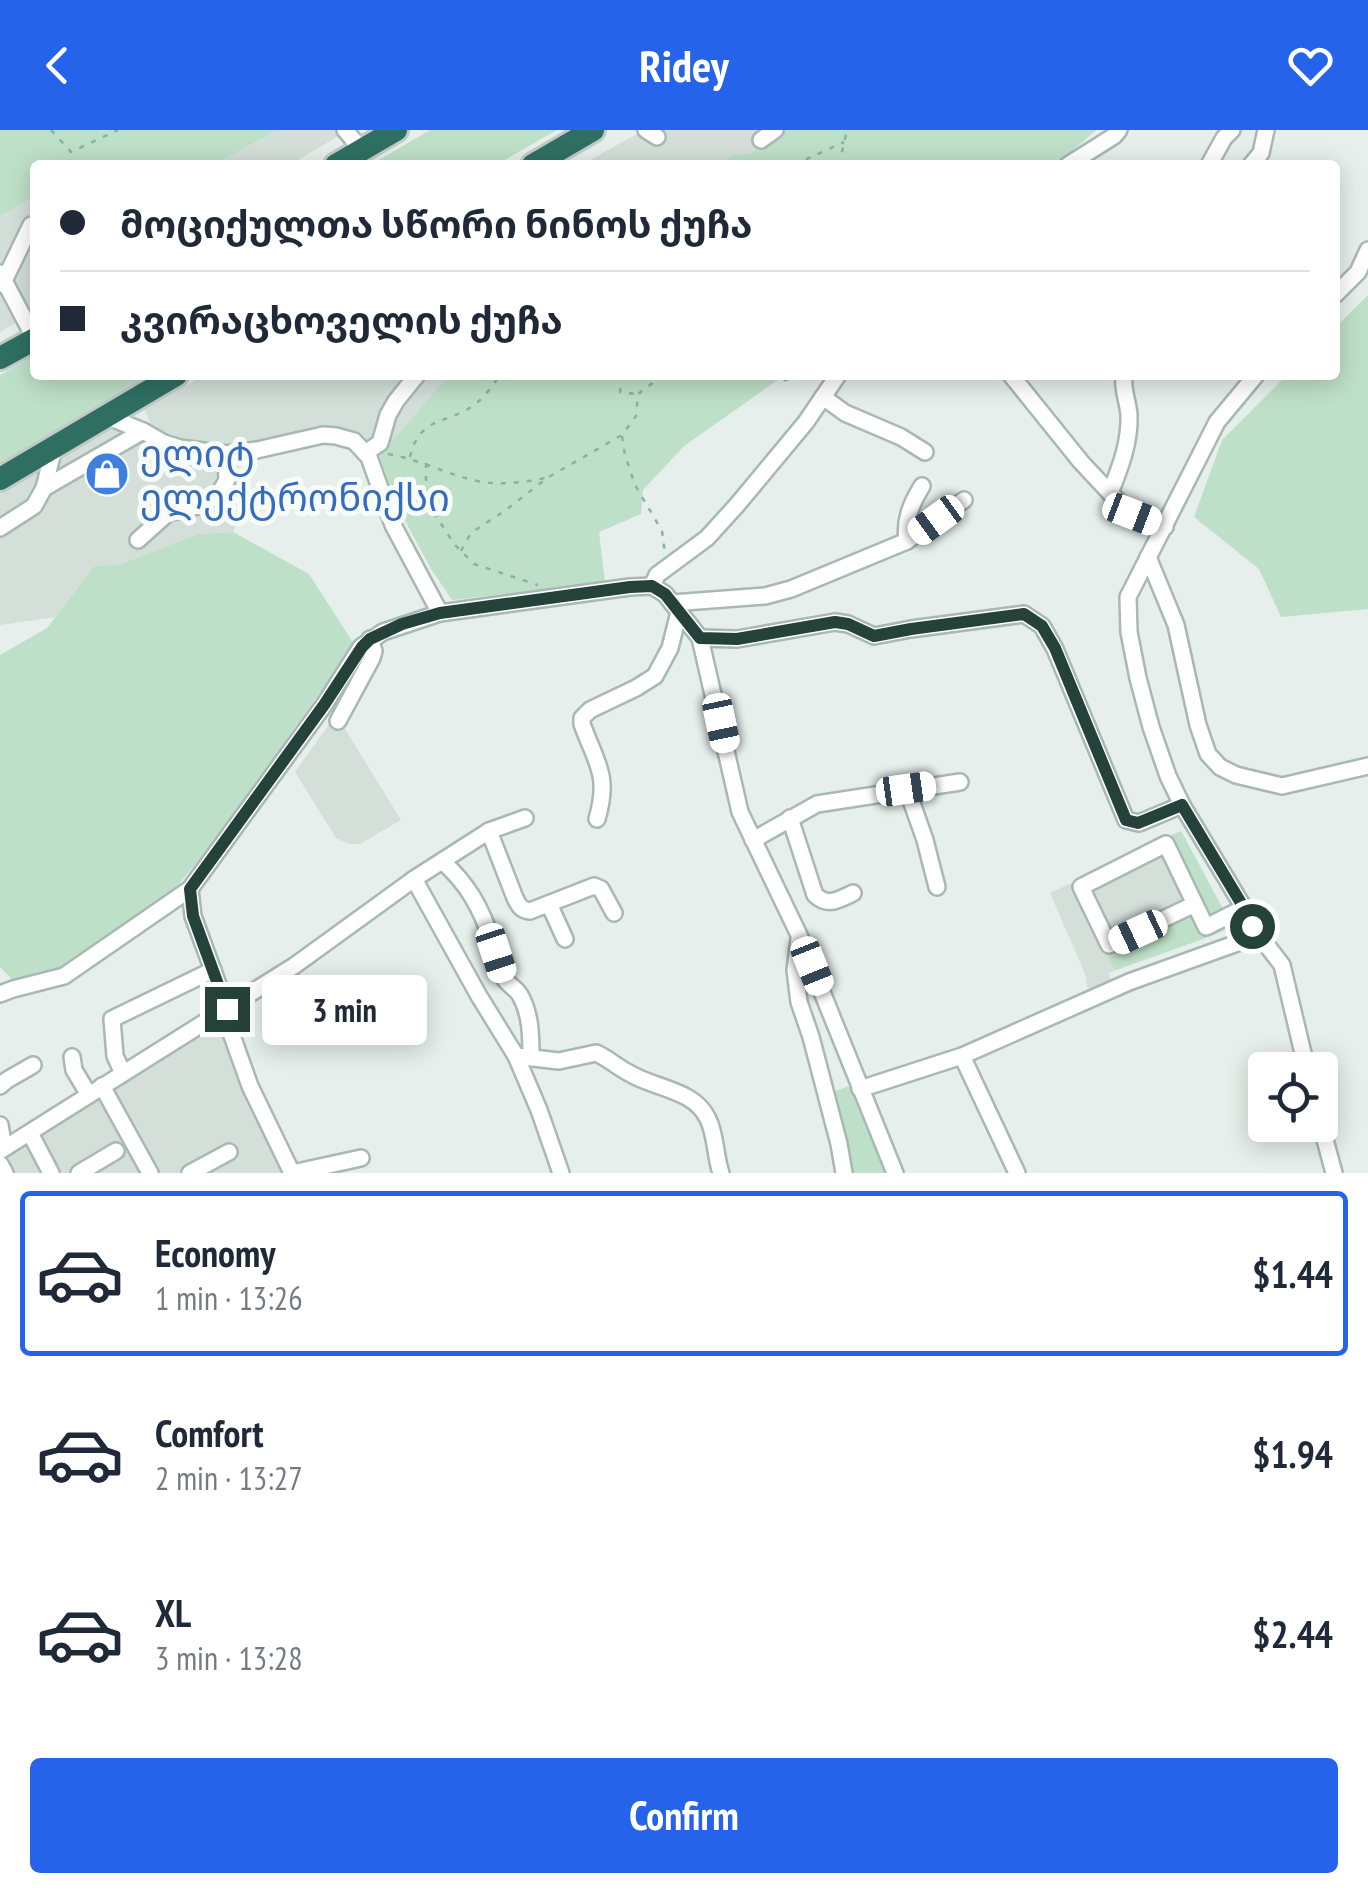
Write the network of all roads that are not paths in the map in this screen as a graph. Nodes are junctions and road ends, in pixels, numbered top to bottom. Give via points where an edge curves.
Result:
1 (346, 130) edge
2 (395, 130) edge
3 (593, 130) edge
4 (776, 130) edge
5 (1119, 130) edge
6 (1232, 130) edge
7 (1266, 130) edge
8 (760, 140) dead end
9 (362, 150) junction
10 (345, 160) edge
11 (542, 160) edge
12 (1076, 160) edge
13 (1212, 160) edge
14 (1255, 160) edge
15 (30, 228) edge
16 (1368, 250) edge
17 (2, 279) edge
18 (1340, 290) edge
19 (30, 330) edge
20 (30, 342) edge
21 (0, 358) edge
22 (168, 380) edge
23 (413, 380) edge
24 (834, 380) edge
25 (1016, 380) edge
26 (1123, 380) edge
27 (1252, 380) edge
28 (146, 393) junction
29 (822, 397) junction
30 (106, 416) junction
31 (142, 431) junction
32 (54, 448) junction
33 (924, 452) dead end
34 (366, 453) junction
35 (226, 454) junction
36 (0, 479) edge
37 (922, 486) dead end
38 (44, 488) junction
39 (1110, 493) junction
40 (964, 500) dead end
41 (1165, 527) junction
42 (0, 528) edge
43 (138, 540) dead end
44 (907, 541) junction
45 (1148, 557) junction
46 (652, 586) junction
47 (676, 608) junction
48 (440, 613) junction
49 (700, 638) junction
50 (370, 639) junction
51 (370, 664) junction
52 (376, 682) dead end
53 (338, 721) dead end
54 (1368, 766) edge
55 (960, 782) dead end
56 (906, 789) junction
57 (1182, 805) junction
58 (524, 818) dead end
59 (790, 818) junction
60 (597, 819) dead end
61 (489, 831) junction
62 (753, 840) junction
63 (442, 861) junction
64 (414, 879) junction
65 (937, 888) dead end
66 (190, 889) junction
67 (853, 894) dead end
68 (549, 904) junction
69 (1195, 904) junction
70 (1244, 908) junction
71 (614, 913) dead end
72 (1252, 926) junction
73 (799, 935) junction
74 (565, 939) dead end
75 (213, 970) junction
76 (0, 976) edge
77 (6, 992) edge
78 (227, 1009) junction
79 (1303, 1052) edge
80 (72, 1056) dead end
81 (962, 1056) junction
82 (523, 1057) junction
83 (33, 1066) dead end
84 (123, 1073) junction
85 (0, 1086) edge
86 (95, 1090) junction
87 (860, 1090) junction
88 (0, 1125) edge
89 (30, 1133) junction
90 (1326, 1142) edge
91 (116, 1152) dead end
92 (229, 1152) dead end
93 (1, 1154) edge
94 (361, 1158) dead end
95 (5, 1173) edge
96 (52, 1173) edge
97 (79, 1173) edge
98 (150, 1173) edge
99 (190, 1173) edge
100 (292, 1173) edge
101 (561, 1173) edge
102 (720, 1173) edge
103 (844, 1173) edge
104 (896, 1173) edge
105 (1017, 1173) edge
106 (1334, 1173) edge

1 - 9 street
2 - 9 highway
3 - 11 highway
4 - 8 street
5 - 12 street
6 - 13 street
7 - 14 street
9 - 10 highway
15 - 17 street
16 - 18 street
17 - 19 street
20 - 21 highway
22 - 28 highway
23 - 34 street via 388,414 380,443
24 - 29 street
25 - 39 street
26 - 39 street via 1129,413 1124,458
27 - 41 street via 1218,422
28 - 30 highway
28 - 31 street
29 - 33 street
29 - 46 street via 737,505
30 - 31 street
30 - 32 highway
31 - 35 street via 180,448
31 - 38 street
32 - 36 highway
32 - 38 street
34 - 35 street via 354,442 324,436
34 - 48 street
35 - 43 street via 228,480 220,492 202,505 168,513
37 - 44 street via 910,506
38 - 42 street via 34,506
39 - 41 street via 1132,514
40 - 44 street
41 - 45 street
44 - 47 street via 791,589
45 - 54 street via 1176,625 1198,725 1220,766 1282,786
45 - 57 street via 1128,597 1130,632 1151,727
46 - 47 street
46 - 48 street
47 - 49 street
47 - 60 street via 670,648 655,676 582,718 604,784
48 - 50 street
49 - 57 street via 737,639 835,622 874,636 1024,614 1042,626 1055,648 1126,820 1138,823
49 - 62 street via 740,812
50 - 51 street
50 - 66 street
51 - 52 street
51 - 53 street
55 - 56 street
56 - 59 street via 817,804
56 - 65 street
57 - 70 street
58 - 61 street
59 - 62 street
59 - 67 street via 815,896 830,903
61 - 63 street
61 - 68 street via 519,907 530,911
62 - 73 street
63 - 64 street
63 - 82 street via 470,892 504,980 520,995 529,1024
64 - 78 street
64 - 82 street via 479,996
66 - 75 street
66 - 77 street via 64,976
68 - 71 street via 598,886
68 - 74 street
69 - 69 street via 1166,844 1080,887 1109,946
69 - 70 street via 1206,926
70 - 72 street
72 - 79 street via 1282,965
72 - 81 street via 1240,942 1129,982
73 - 87 street
73 - 103 street via 799,1002
75 - 78 street
75 - 84 street via 112,1019
76 - 77 street
78 - 84 street
78 - 100 street via 250,1086
80 - 86 street via 74,1070
81 - 87 street
81 - 105 street
82 - 101 street
82 - 102 street via 596,1053 656,1087 683,1094 708,1119
83 - 85 street
84 - 86 street
86 - 89 street
86 - 98 street
87 - 104 street
88 - 93 street
89 - 93 street
89 - 96 street
90 - 106 street
91 - 97 street
92 - 99 street
93 - 95 street
94 - 100 street

